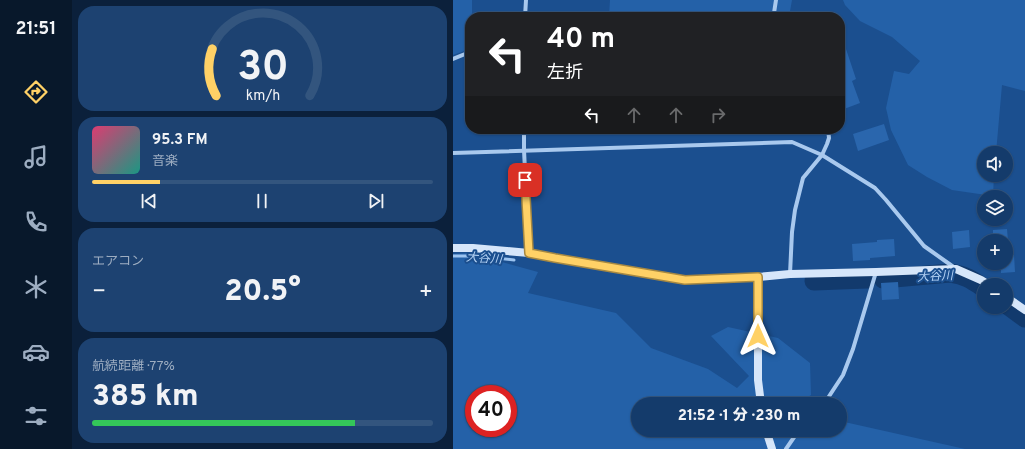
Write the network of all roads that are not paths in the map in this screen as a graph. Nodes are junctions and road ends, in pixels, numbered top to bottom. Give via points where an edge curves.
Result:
1 (526, 0) edge
2 (776, 0) edge
3 (525, 12) edge
4 (774, 12) edge
5 (465, 54) edge
6 (453, 59) edge
7 (524, 134) edge
8 (829, 134) edge
9 (524, 150) junction
10 (453, 153) edge
11 (822, 155) junction
12 (453, 248) edge
13 (529, 253) junction
14 (956, 269) junction
15 (876, 272) junction
16 (790, 274) junction
17 (758, 277) junction
18 (977, 278) edge
19 (1013, 302) edge
20 (1025, 310) edge
21 (760, 397) edge
22 (829, 397) edge
23 (768, 437) edge
24 (794, 437) edge
25 (773, 449) edge
26 (786, 449) edge

1 - 3 street
2 - 4 street
5 - 6 street
7 - 9 street
8 - 11 street
9 - 10 street
9 - 11 street via 792,142
9 - 13 street
11 - 14 street via 875,188 924,246
11 - 16 street via 803,178 793,224
12 - 13 street
13 - 17 street via 685,280
14 - 15 street
14 - 18 street
15 - 16 street
15 - 22 street via 853,349 843,375
16 - 17 street
17 - 21 street
19 - 20 street
23 - 25 street
24 - 26 street

